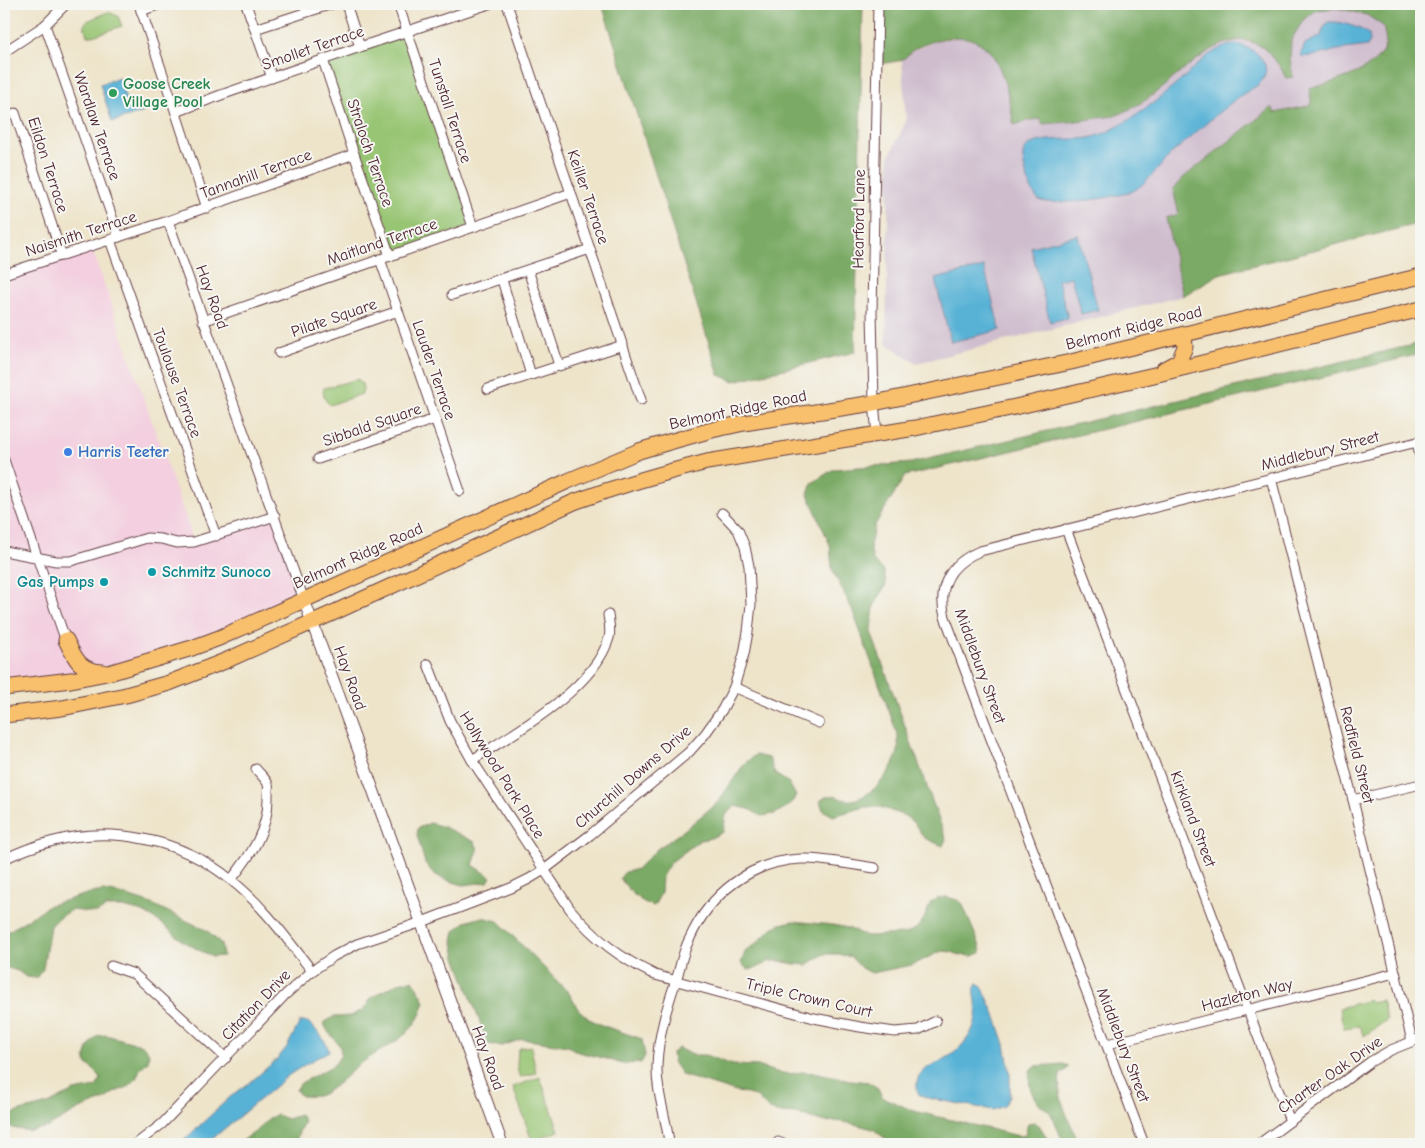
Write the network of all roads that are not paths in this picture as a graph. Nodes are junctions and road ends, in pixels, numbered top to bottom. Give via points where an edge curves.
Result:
1 (66, 4) edge
2 (160, 4) edge
3 (246, 4) edge
4 (332, 4) edge
5 (346, 4) edge
6 (398, 4) edge
7 (489, 4) edge
8 (507, 4) edge
9 (878, 4) edge
10 (140, 7) edge
11 (46, 24) junction
12 (255, 29) junction
13 (407, 30) junction
14 (360, 46) junction
15 (4, 52) edge
16 (324, 60) junction
17 (272, 78) junction
18 (176, 112) junction
19 (15, 113) dead end
20 (354, 154) junction
21 (571, 193) junction
22 (207, 208) junction
23 (168, 222) junction
24 (473, 227) junction
25 (115, 239) junction
26 (590, 249) junction
27 (62, 256) junction
28 (390, 256) junction
29 (380, 259) junction
30 (528, 270) junction
31 (4, 274) edge
32 (1421, 276) edge
33 (502, 280) junction
34 (452, 295) dead end
35 (1421, 309) edge
36 (398, 311) junction
37 (203, 321) junction
38 (1184, 334) junction
39 (623, 345) junction
40 (279, 353) dead end
41 (559, 365) junction
42 (532, 375) junction
43 (1154, 375) junction
44 (488, 389) dead end
45 (641, 400) dead end
46 (874, 403) junction
47 (435, 419) junction
48 (877, 434) junction
49 (1419, 442) edge
50 (318, 459) dead end
51 (4, 460) edge
52 (1421, 460) edge
53 (1271, 478) junction
54 (460, 491) dead end
55 (722, 514) dead end
56 (275, 516) junction
57 (1066, 529) junction
58 (216, 536) junction
59 (4, 551) edge
60 (38, 557) junction
61 (304, 600) junction
62 (608, 615) dead end
63 (312, 622) junction
64 (66, 640) joint
65 (428, 664) dead end
66 (112, 672) junction
67 (734, 687) junction
68 (4, 688) edge
69 (4, 715) edge
70 (819, 723) dead end
71 (472, 760) junction
72 (256, 769) dead end
73 (1421, 784) edge
74 (1353, 800) junction
75 (4, 859) edge
76 (876, 868) dead end
77 (544, 870) junction
78 (231, 880) junction
79 (422, 922) junction
80 (111, 966) dead end
81 (312, 971) junction
82 (1395, 973) junction
83 (676, 980) junction
84 (1249, 1010) junction
85 (936, 1021) dead end
86 (1421, 1038) edge
87 (1412, 1041) junction
88 (1106, 1044) junction
89 (226, 1058) junction
90 (1290, 1120) junction
91 (136, 1144) edge
92 (502, 1144) edge
93 (669, 1144) edge
94 (1144, 1144) edge
95 (1259, 1144) edge

1 - 11 street
2 - 10 street
3 - 12 street
4 - 12 street
5 - 14 street
6 - 13 street, Tunstall Terrace
7 - 13 street, Smollet Terrace
8 - 21 street, Keiller Terrace
9 - 46 street, Hearford Lane via 872,312
10 - 18 street
11 - 15 street
11 - 25 street, Wardlaw Terrace
12 - 17 street
13 - 14 street, Smollet Terrace
13 - 24 street, Tunstall Terrace
14 - 16 street, Smollet Terrace
16 - 17 street, Smollet Terrace
16 - 20 street, Straloch Terrace
17 - 18 street, Smollet Terrace
18 - 22 street
19 - 27 street, Eildon Terrace
20 - 22 street, Tannahill Terrace
20 - 28 street, Straloch Terrace
21 - 24 street, Maitland Terrace
21 - 26 street, Keiller Terrace
22 - 23 street, Tannahill Terrace
23 - 25 street, Naismith Terrace
23 - 37 street, Hay Road
24 - 28 street, Maitland Terrace
25 - 27 street, Naismith Terrace
25 - 58 street, Toulouse Terrace
26 - 30 street
26 - 39 street, Keiller Terrace
27 - 31 street, Naismith Terrace
28 - 29 street, Maitland Terrace
29 - 36 street, Lauder Terrace
29 - 37 street, Maitland Terrace
30 - 33 street
30 - 41 street
32 - 38 main road, Belmont Ridge Road
33 - 34 street
33 - 42 street
35 - 43 main road
36 - 40 street, Pilate Square
36 - 47 street, Lauder Terrace
37 - 56 street, Hay Road
38 - 43 main road via 1185,347 1179,361
38 - 46 main road, Belmont Ridge Road via 1071,362
39 - 41 street
39 - 45 street, Keiller Terrace
41 - 42 street
42 - 44 street
43 - 48 main road
46 - 48 street, Hearford Lane
46 - 61 main road, Belmont Ridge Road via 712,430 639,451
47 - 50 street, Sibbald Square
47 - 54 street, Lauder Terrace
48 - 63 main road via 707,462 613,488 574,502
49 - 52 street
49 - 53 street, Middlebury Street
51 - 60 street
53 - 57 street, Middlebury Street
53 - 74 street, Redfield Street
55 - 67 street, Churchill Downs Drive via 738,530 746,547 749,566 751,604 748,632
56 - 58 street
56 - 61 street, Hay Road
57 - 84 street, Kirkland Street
57 - 88 street, Middlebury Street via 969,556 949,576 942,603 944,616
58 - 60 street via 181,544 147,538 71,561
59 - 60 street
60 - 64 street
61 - 63 street, Hay Road
61 - 66 main road, Belmont Ridge Road via 218,638
62 - 71 street via 609,637 600,656 578,684 545,712
63 - 69 main road via 169,683 62,708
63 - 79 street, Hay Road
64 - 66 main road via 82,665 92,671
65 - 71 street, Hollywood Park Place via 450,722
66 - 68 main road, Belmont Ridge Road
67 - 70 street
67 - 77 street, Churchill Downs Drive via 722,710 688,752
71 - 77 street, Hollywood Park Place
72 - 78 street via 268,784 268,810 256,844
73 - 74 street
74 - 82 street, Redfield Street
75 - 78 street via 52,841 84,836 123,836 158,842 184,852
76 - 83 street via 799,858 773,863 745,874 723,891 705,912 689,940
77 - 79 street, Churchill Downs Drive via 511,888
77 - 83 street, Hollywood Park Place via 570,909 602,943 637,966
78 - 81 street via 269,918
79 - 81 street, Citation Drive via 357,944
79 - 92 street, Hay Road
80 - 89 street via 134,974
81 - 89 street, Citation Drive
82 - 84 street, Hazleton Way
82 - 87 street, Redfield Street
83 - 85 street, Triple Crown Court via 814,1018 860,1027 903,1032 918,1030
83 - 93 street via 663,1022 657,1066 660,1102
84 - 88 street, Hazleton Way
84 - 90 street, Kirkland Street
86 - 87 street, Charter Oak Drive
87 - 90 street, Charter Oak Drive via 1370,1062
88 - 94 street, Middlebury Street
89 - 91 street, Citation Drive via 162,1124
90 - 95 street, Charter Oak Drive

